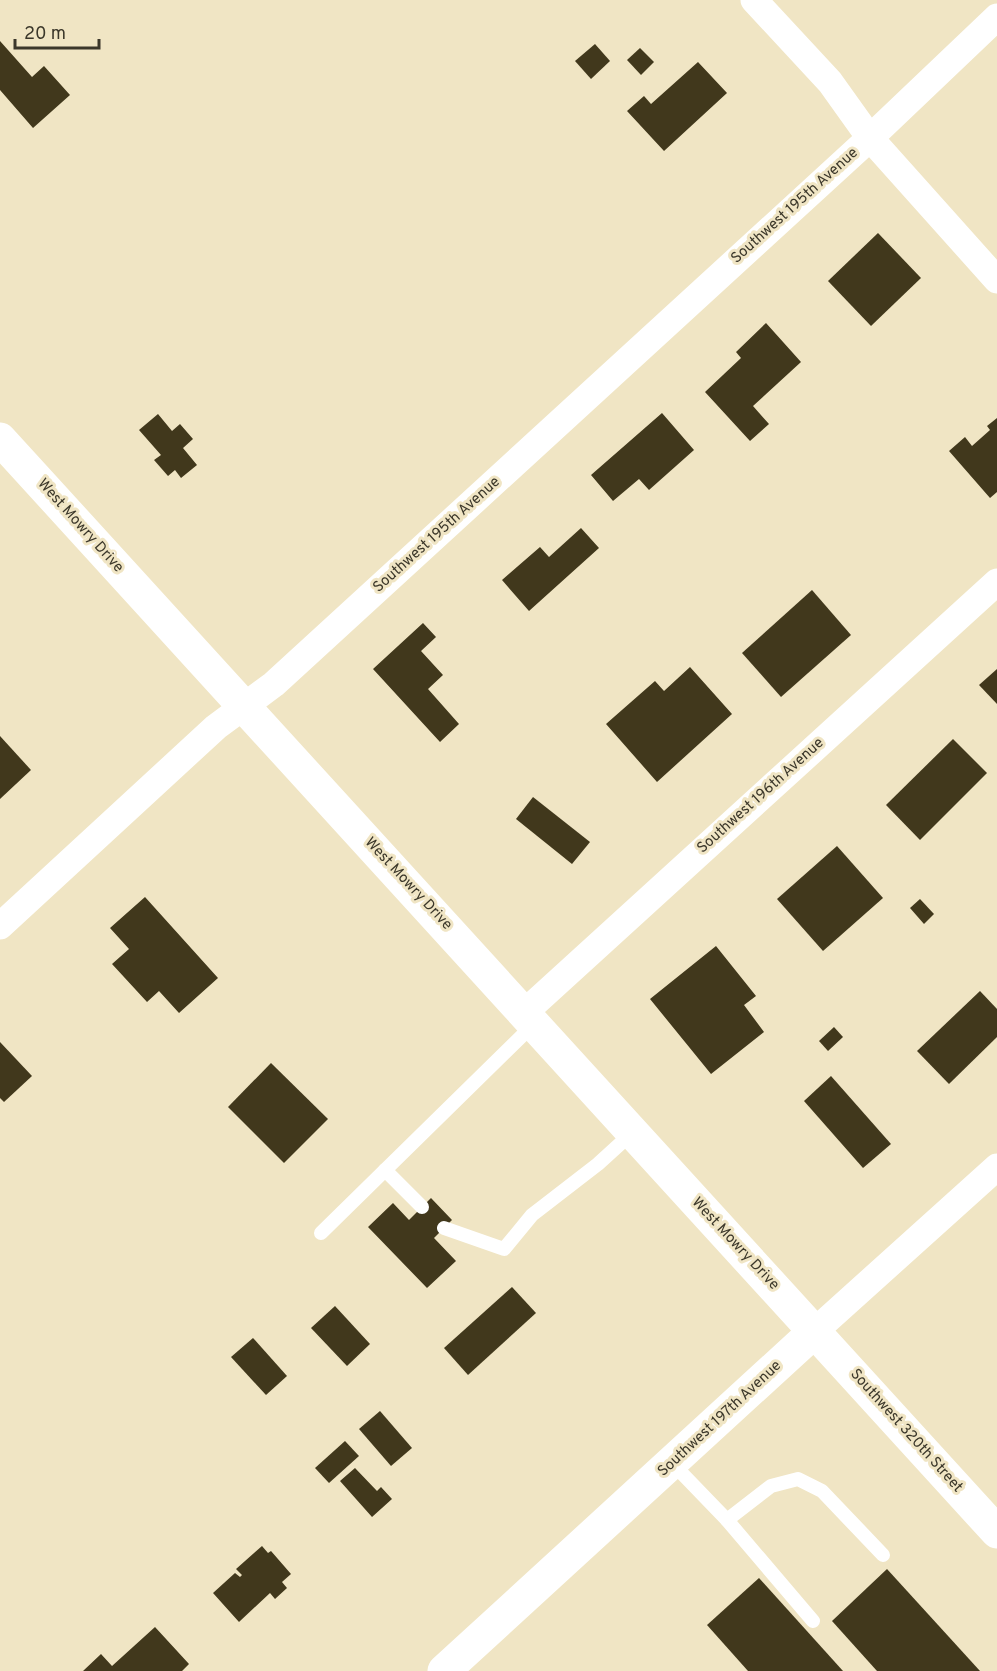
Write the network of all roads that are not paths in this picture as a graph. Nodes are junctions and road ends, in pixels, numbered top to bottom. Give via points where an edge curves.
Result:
1 (754, 0) edge
2 (997, 17) edge
3 (870, 138) junction
4 (997, 280) edge
5 (0, 439) edge
6 (997, 582) edge
7 (244, 706) junction
8 (0, 926) edge
9 (530, 1017) junction
10 (632, 1133) junction
11 (997, 1167) edge
12 (385, 1170) junction
13 (422, 1207) dead end
14 (444, 1228) dead end
15 (321, 1233) dead end
16 (815, 1331) junction
17 (672, 1463) junction
18 (727, 1520) junction
19 (997, 1532) edge
20 (883, 1555) dead end
21 (813, 1620) dead end
22 (444, 1671) edge

1 - 3 street via 830,82
2 - 3 street, Southwest 195th Avenue
3 - 4 street
3 - 7 street, Southwest 195th Avenue via 274,684
5 - 7 street, West Mowry Drive
6 - 9 street, Southwest 196th Avenue
7 - 8 street, Southwest 195th Avenue via 216,727
7 - 9 street, West Mowry Drive
9 - 10 street, West Mowry Drive
9 - 12 lane
10 - 14 lane via 532,1215 504,1249
10 - 16 street, West Mowry Drive
11 - 16 street, Southwest 197th Avenue
12 - 13 lane
12 - 15 lane
16 - 17 street, Southwest 197th Avenue
16 - 19 street, Southwest 320th Street
17 - 18 lane
17 - 22 street, Southwest 197th Avenue
18 - 20 lane via 771,1486 798,1479 822,1491
18 - 21 lane

